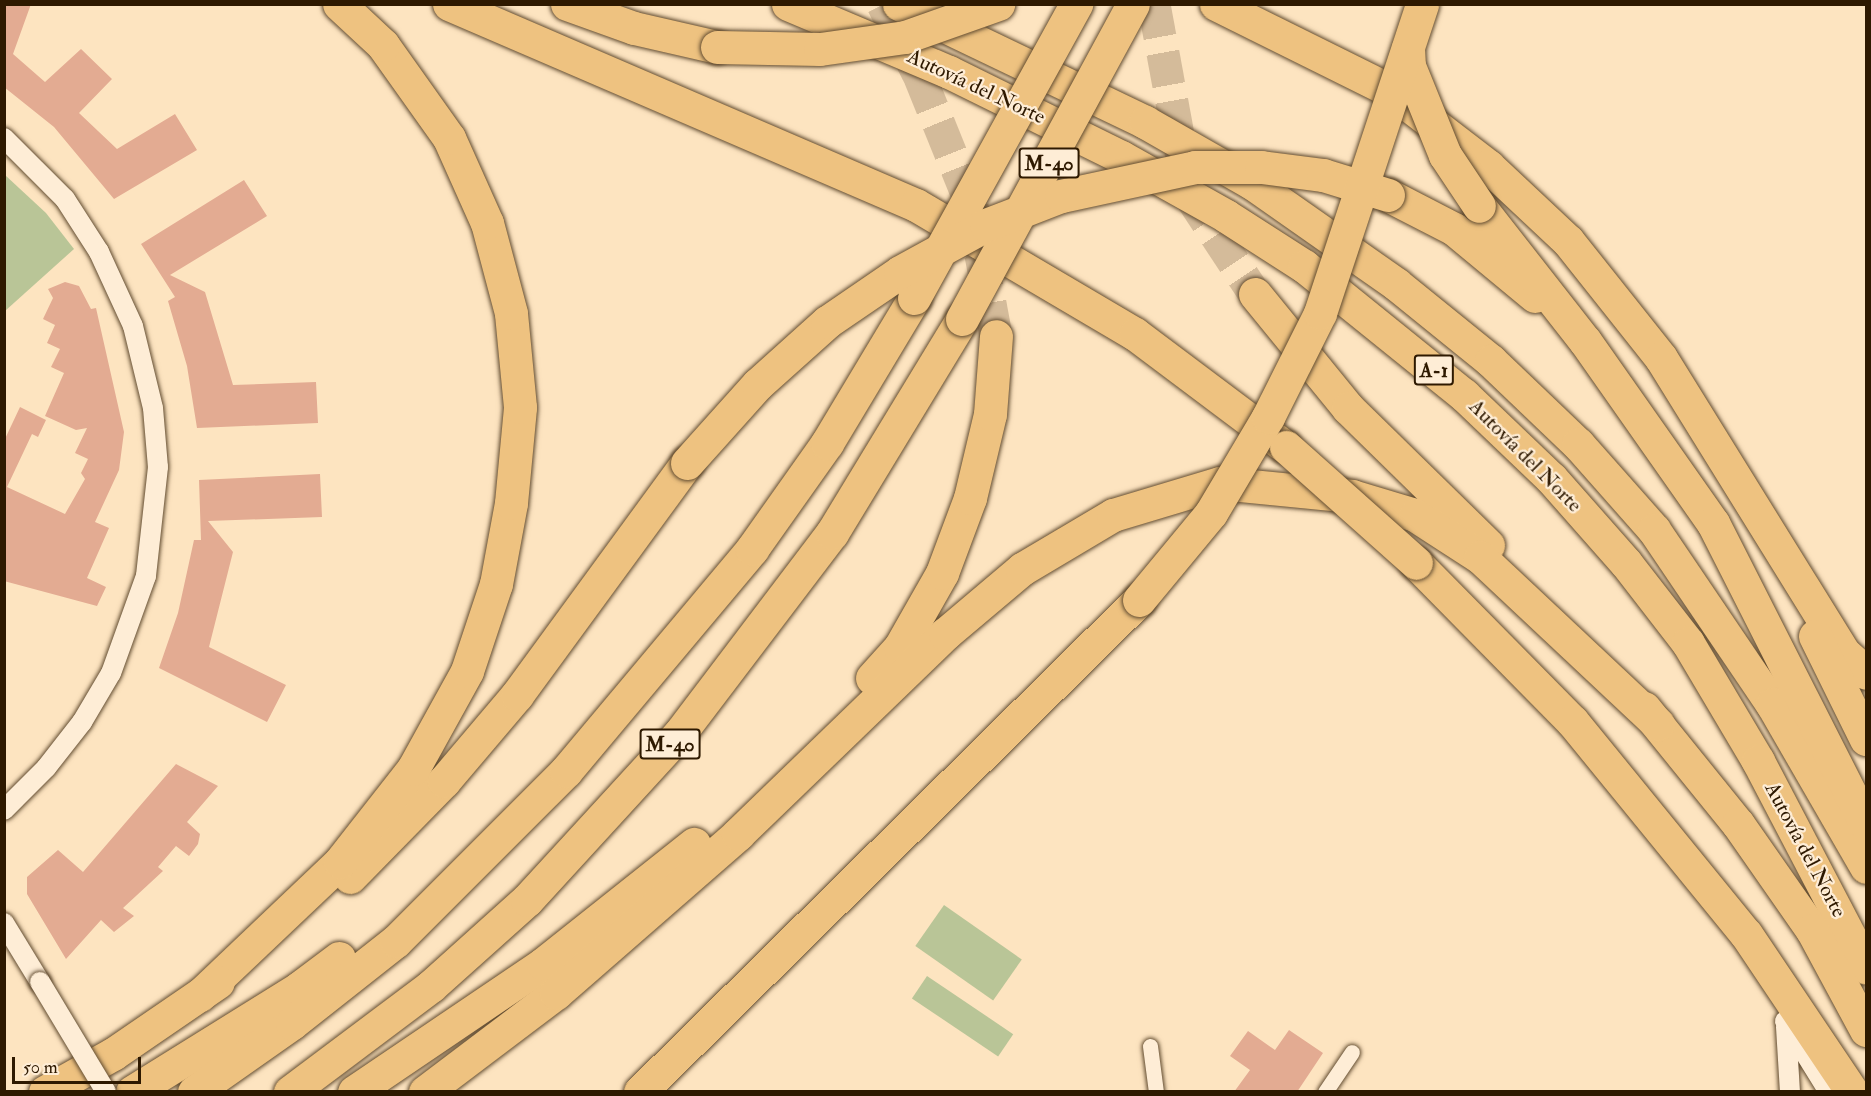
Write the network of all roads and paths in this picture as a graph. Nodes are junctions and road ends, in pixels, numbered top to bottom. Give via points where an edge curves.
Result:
1 (339, 4) edge
2 (449, 4) edge
3 (567, 4) edge
4 (788, 4) edge
5 (899, 4) edge
6 (998, 4) edge
7 (1076, 4) edge
8 (1133, 4) edge
9 (1216, 4) edge
10 (1404, 4) edge
11 (1422, 4) edge
12 (4, 138) edge
13 (1255, 294) tunnel mouth
14 (996, 336) tunnel mouth
15 (1585, 341) junction
16 (1750, 506) junction
17 (1866, 673) edge
18 (1658, 724) junction
19 (1866, 739) edge
20 (566, 771) junction
21 (4, 810) edge
22 (1866, 825) edge
23 (1866, 867) edge
24 (1708, 888) junction
25 (4, 923) edge
26 (1866, 968) edge
27 (200, 995) junction
28 (1785, 1021) junction
29 (1866, 1030) edge
30 (1150, 1046) dead end
31 (1352, 1052) dead end
32 (45, 1092) edge
33 (106, 1092) edge
34 (132, 1092) edge
35 (194, 1092) edge
36 (290, 1092) edge
37 (354, 1092) edge
38 (424, 1092) edge
39 (640, 1092) edge
40 (1156, 1092) edge
41 (1325, 1092) edge
42 (1790, 1092) edge
43 (1829, 1092) edge
44 (1852, 1092) edge

1 - 27 highway via 383,45 449,138 487,223 511,313 520,407 511,503 496,584 467,671 413,770 340,862
2 - 24 highway, bridge via 916,205 1135,334 1286,447 1416,563 1572,721
3 - 6 highway, bridge via 634,28 717,47 820,49 894,39
4 - 26 highway, Autovía del Norte / A-1 via 949,72 1121,156 1226,216 1304,266 1464,395 1558,487 1626,563 1688,644 1758,761
5 - 23 highway, Autovía del Norte / A-1 via 1145,122 1252,183 1396,284 1491,361 1578,444 1661,540 1772,704
7 - 20 highway, M-40, bridge via 914,298 827,443 752,549
8 - 36 highway, M-40, bridge via 962,319 832,533 680,733 527,900 430,986
9 - 16 highway via 1389,90 1488,166 1560,233 1661,358
10 - 15 highway, bridge via 1409,66 1445,155 1479,206
11 - 39 highway, bridge via 1320,313 1268,417 1211,513 1139,600
12 - 21 street via 65,199 99,252 133,326 153,408 158,467 146,576 111,673 82,722 46,768
13 - 18 highway via 1348,408 1577,631
14 - 37 highway via 990,414 970,498 942,573 900,647 830,725 729,816 543,964
15 - 22 highway via 1713,523
15 - 27 highway, bridge via 1454,229 1388,195 1323,175 1261,167 1195,167 1061,196 986,225 900,272 827,322 758,384 687,463 517,695 444,781 331,893
16 - 17 highway via 1843,652
16 - 19 highway
18 - 29 highway via 1738,824 1812,930
18 - 38 highway via 1480,557 1415,515 1352,496 1220,483 1209,486 1113,515 1022,569 945,634 738,834 556,993
20 - 34 highway via 536,785 405,907 299,988
20 - 35 highway, M-40 via 396,940 292,1023
24 - 28 highway
24 - 44 highway via 1752,943
25 - 33 street, bridge
27 - 32 highway via 113,1054
28 - 42 street
28 - 43 street
30 - 40 street
31 - 41 street

